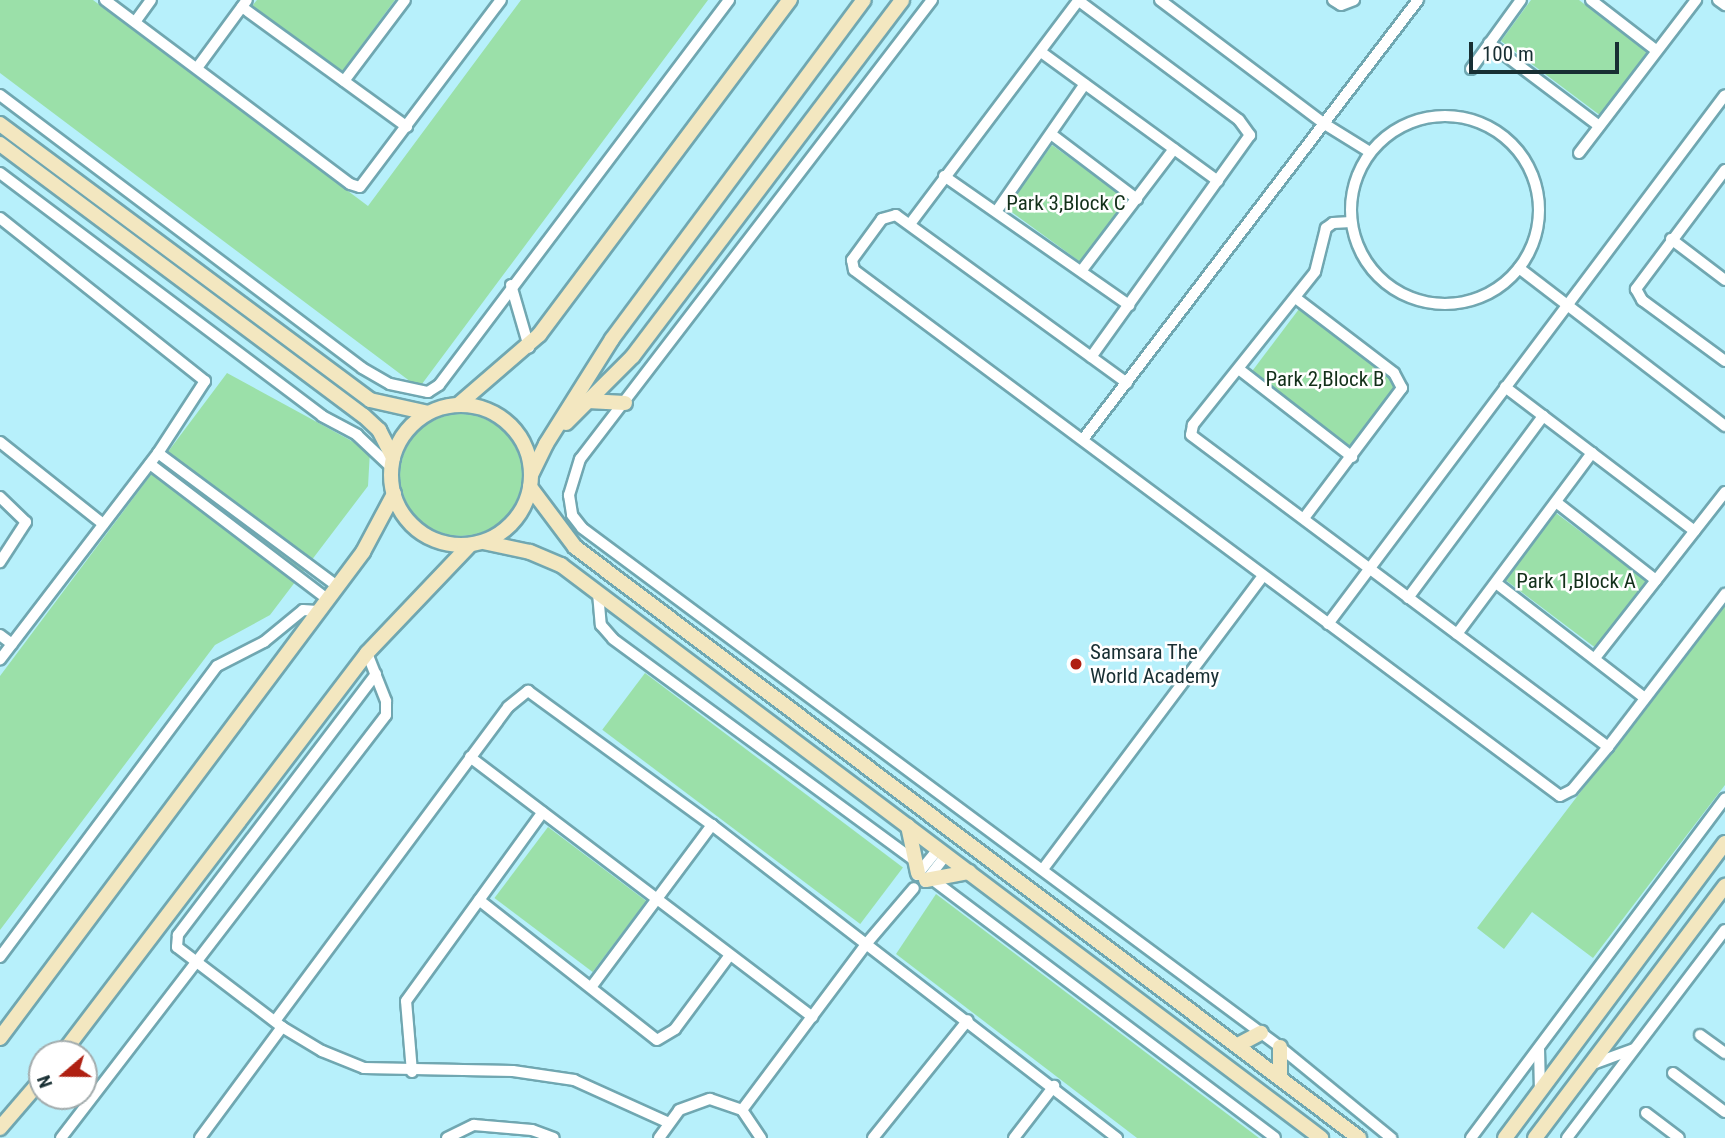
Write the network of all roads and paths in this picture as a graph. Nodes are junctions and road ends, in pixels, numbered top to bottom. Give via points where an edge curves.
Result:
1 (105, 0) edge
2 (151, 0) edge
3 (405, 0) edge
4 (500, 0) edge
5 (729, 0) edge
6 (790, 0) edge
7 (864, 0) edge
8 (902, 0) edge
9 (932, 0) edge
10 (1079, 0) edge
11 (1160, 0) edge
12 (1333, 0) edge
13 (1354, 0) edge
14 (1418, 0) edge
15 (1521, 0) edge
16 (1591, 0) edge
17 (1696, 0) edge
18 (1718, 0) edge
19 (245, 3) edge
20 (1725, 5) edge
21 (135, 22) junction
22 (1489, 44) junction
23 (1657, 51) junction
24 (1041, 52) junction
25 (197, 68) junction
26 (1471, 69) dead end
27 (344, 81) junction
28 (1085, 84) junction
29 (0, 95) edge
30 (1725, 95) edge
31 (1323, 123) junction
32 (0, 124) edge
33 (1599, 126) junction
34 (407, 127) junction
35 (1051, 134) junction
36 (0, 144) edge
37 (1174, 149) junction
38 (1370, 152) junction
39 (1579, 153) dead end
40 (1725, 170) edge
41 (0, 173) edge
42 (944, 176) junction
43 (1218, 181) junction
44 (1137, 199) junction
45 (998, 209) junction
46 (0, 218) edge
47 (1351, 222) junction
48 (910, 224) junction
49 (1671, 239) junction
50 (1519, 268) junction
51 (1082, 270) junction
52 (1725, 280) edge
53 (511, 285) junction
54 (1297, 299) junction
55 (1567, 303) junction
56 (1129, 305) junction
57 (529, 347) junction
58 (1091, 356) junction
59 (1725, 361) edge
60 (1240, 370) junction
61 (1127, 383) junction
62 (1504, 387) junction
63 (588, 401) junction
64 (625, 403) junction
65 (459, 404) junction
66 (428, 413) junction
67 (1543, 416) junction
68 (1725, 426) edge
69 (1084, 438) junction
70 (0, 442) edge
71 (546, 443) junction
72 (158, 453) junction
73 (1592, 453) junction
74 (1352, 457) junction
75 (392, 463) junction
76 (150, 464) junction
77 (531, 481) junction
78 (1725, 492) edge
79 (394, 494) junction
80 (0, 497) edge
81 (1556, 502) junction
82 (1304, 519) junction
83 (103, 524) junction
84 (1695, 531) junction
85 (476, 544) junction
86 (0, 560) edge
87 (1369, 568) junction
88 (648, 577) junction
89 (1262, 577) junction
90 (1656, 580) junction
91 (1496, 583) junction
92 (623, 584) junction
93 (337, 586) junction
94 (598, 593) junction
95 (1725, 594) edge
96 (1408, 598) junction
97 (327, 599) junction
98 (317, 611) junction
99 (1328, 624) junction
100 (1457, 634) junction
101 (0, 635) edge
102 (12, 644) junction
103 (367, 653) junction
104 (1595, 658) junction
105 (0, 660) edge
106 (376, 674) junction
107 (1645, 698) junction
108 (1608, 747) junction
109 (470, 757) junction
110 (1725, 799) edge
111 (542, 812) junction
112 (712, 825) junction
113 (908, 826) junction
114 (1725, 843) edge
115 (942, 852) junction
116 (913, 859) junction
117 (1043, 869) junction
118 (969, 872) junction
119 (923, 880) junction
120 (1725, 886) edge
121 (657, 899) junction
122 (479, 900) junction
123 (1725, 930) edge
124 (867, 943) junction
125 (730, 955) junction
126 (0, 957) edge
127 (196, 963) junction
128 (592, 986) junction
129 (812, 1017) junction
130 (968, 1020) junction
131 (279, 1024) junction
132 (1261, 1033) junction
133 (1700, 1035) dead end
134 (0, 1038) edge
135 (73, 1040) edge
136 (1238, 1045) junction
137 (1280, 1047) junction
138 (1539, 1048) junction
139 (1635, 1048) junction
140 (1725, 1053) edge
141 (1590, 1065) junction
142 (412, 1072) junction
143 (1673, 1073) dead end
144 (1280, 1077) junction
145 (1054, 1086) junction
146 (1540, 1091) junction
147 (28, 1095) edge
148 (742, 1110) junction
149 (1725, 1112) edge
150 (1646, 1113) dead end
151 (667, 1122) junction
152 (0, 1128) edge
153 (61, 1138) edge
154 (200, 1138) edge
155 (447, 1138) edge
156 (554, 1138) edge
157 (659, 1138) edge
158 (761, 1138) edge
159 (873, 1138) edge
160 (1014, 1138) edge
161 (1118, 1138) edge
162 (1275, 1138) edge
163 (1321, 1138) edge
164 (1359, 1138) edge
165 (1391, 1138) edge
166 (1471, 1138) edge
167 (1505, 1138) edge
168 (1535, 1138) edge
169 (1567, 1138) edge
170 (1679, 1138) edge

1 - 21 street
2 - 21 street
3 - 27 street
4 - 34 street
5 - 53 street
6 - 57 street
7 - 71 street via 612,339
8 - 63 street via 633,356
9 - 64 street
10 - 24 street
10 - 43 street via 1249,130 1249,139
11 - 31 street
12 - 13 street via 1341,5
14 - 31 street
15 - 22 street
16 - 23 street
17 - 23 street
18 - 20 street
19 - 25 street
19 - 27 street
21 - 25 street
22 - 26 street
22 - 33 street
23 - 33 street
24 - 28 street
24 - 42 street
25 - 34 street via 355,186 363,183
27 - 34 street
28 - 35 street
28 - 37 street
29 - 53 street via 362,368 390,384 420,393 435,390
30 - 55 street
31 - 38 street
31 - 61 street
32 - 66 street via 370,400
33 - 39 street
35 - 44 street
35 - 45 street
36 - 75 street via 364,415 379,430
37 - 43 street
37 - 44 street
38 - 47 street via 1354,185
38 - 50 street via 1392,132 1418,119 1448,115 1502,135 1522,157 1538,203 1534,242
40 - 49 street
41 - 75 street via 322,416 357,435
42 - 45 street
42 - 48 street
43 - 56 street
44 - 51 street
45 - 51 street
46 - 72 street via 204,377 204,387
47 - 50 street via 1359,249 1374,272 1395,290 1420,301 1448,304 1475,300 1500,287
47 - 54 street via 1326,228 1315,272
48 - 58 street
48 - 69 street via 896,215 882,219 852,260 854,271
49 - 52 street
49 - 59 street via 1637,282 1638,295
50 - 55 street
51 - 56 street
53 - 57 street
54 - 60 street
54 - 74 street via 1402,383 1400,393
55 - 62 street
55 - 68 street
56 - 58 street
57 - 65 street
58 - 61 street
60 - 74 street
60 - 82 street via 1193,425 1191,435
61 - 69 street
62 - 67 street
62 - 87 street
63 - 64 street
63 - 71 street
64 - 88 street via 577,464 570,507 582,528
65 - 66 street
65 - 77 street via 494,413 510,425 527,451
66 - 75 street via 403,435
67 - 73 street
67 - 96 street
69 - 89 street
70 - 83 street
71 - 77 street
72 - 76 street
72 - 93 street
73 - 81 street
73 - 84 street
74 - 82 street
75 - 79 street
76 - 83 street
76 - 97 street
77 - 85 street via 513,523
77 - 92 street via 575,547
78 - 84 street
79 - 85 street via 412,525 434,540
79 - 93 street via 363,552
80 - 86 street via 26,522
81 - 90 street
81 - 91 street
82 - 87 street
83 - 102 street
84 - 90 street
85 - 94 street via 530,552 561,565
85 - 103 street
87 - 96 street
87 - 99 street
88 - 92 street
88 - 117 street
89 - 99 street
89 - 117 street
90 - 104 street
91 - 100 street
91 - 104 street
92 - 136 street
93 - 97 street
94 - 113 street
94 - 116 street via 601,625 613,639
95 - 107 street
96 - 100 street
97 - 98 street
98 - 126 street via 303,610 264,642 217,666
98 - 134 street
99 - 108 street via 1560,796 1572,790
100 - 108 street
101 - 102 street
102 - 105 street
103 - 106 street
103 - 135 street
104 - 107 street
106 - 127 street via 386,715
106 - 127 street via 178,935 177,947
107 - 108 street
109 - 111 street
109 - 112 street via 516,698 534,692
109 - 131 street
110 - 138 street
111 - 121 street
111 - 122 street
112 - 121 street
112 - 124 street
113 - 115 street
113 - 116 street
114 - 146 street
115 - 118 street
115 - 119 street
116 - 119 street
117 - 132 street
118 - 119 street
118 - 163 street
119 - 124 street
119 - 162 street
120 - 141 street
121 - 125 street
121 - 128 street
122 - 128 street
122 - 142 street via 404,1004
123 - 139 street
124 - 129 street
124 - 130 street
125 - 128 street via 663,1039 650,1037
125 - 129 street
127 - 131 street
127 - 153 street
129 - 148 street
130 - 145 street
130 - 159 street
131 - 142 street via 322,1051 363,1068
131 - 154 street
132 - 136 street
132 - 137 street
133 - 140 street
136 - 144 street
137 - 144 street
137 - 165 street
138 - 146 street
138 - 166 street
139 - 141 street
139 - 169 street
141 - 168 street
142 - 151 street via 513,1071 574,1080
143 - 149 street
144 - 164 street
145 - 160 street
145 - 161 street
146 - 167 street
147 - 152 street
148 - 151 street via 710,1099 694,1102
148 - 158 street
150 - 170 street
151 - 157 street
155 - 156 street via 474,1125 532,1130

